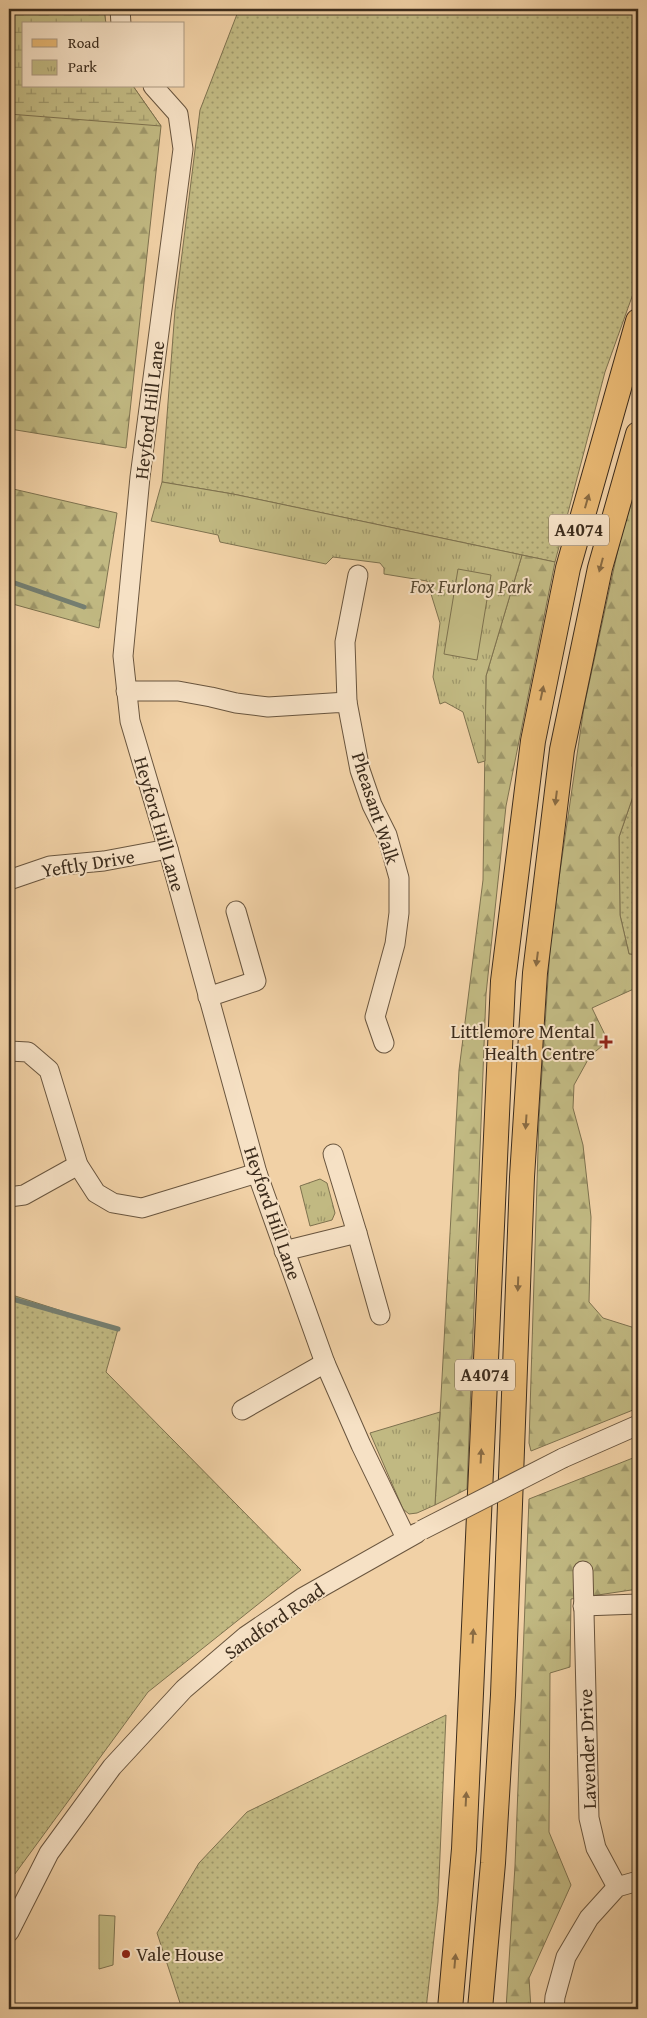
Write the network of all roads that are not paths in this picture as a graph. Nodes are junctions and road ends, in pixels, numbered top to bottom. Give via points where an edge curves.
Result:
1 (120, 9) edge
2 (121, 22) edge
3 (155, 88) edge
4 (638, 321) edge
5 (638, 434) edge
6 (358, 575) dead end
7 (126, 691) junction
8 (347, 702) junction
9 (168, 849) junction
10 (9, 880) edge
11 (236, 911) dead end
12 (208, 997) junction
13 (384, 1043) dead end
14 (9, 1051) edge
15 (333, 1154) dead end
16 (78, 1166) junction
17 (257, 1173) junction
18 (9, 1197) edge
19 (357, 1233) junction
20 (284, 1251) junction
21 (380, 1315) dead end
22 (325, 1362) junction
23 (242, 1410) dead end
24 (638, 1425) edge
25 (414, 1534) junction
26 (583, 1570) dead end
27 (638, 1604) edge
28 (583, 1606) junction
29 (638, 1881) edge
30 (617, 1887) junction
31 (9, 1932) edge
32 (450, 2009) edge
33 (480, 2009) edge
34 (554, 2009) edge

1 - 2 street
3 - 7 street, Heyford Hill Lane via 178,114 183,149 140,477 123,656
32 -> 4 main road, A4074 via 464,1849 503,981 532,741 568,568
5 -> 33 main road, A4074 via 600,568 562,750 535,973 522,1177 503,1695
6 - 8 street, Pheasant Walk via 345,642
7 - 8 street via 178,691 268,707
7 - 9 street, Heyford Hill Lane via 130,720
8 - 13 street, Pheasant Walk via 360,770 387,835 399,878 395,944 375,1017
9 - 10 street, Yeftly Drive via 104,861 50,866
9 - 12 street, Heyford Hill Lane
11 - 12 street via 256,981
12 - 17 street, Heyford Hill Lane
14 - 16 street via 28,1052 49,1070
15 - 19 street
16 - 17 street via 96,1193 113,1203 142,1208
16 - 18 street via 24,1195
17 - 20 street, Heyford Hill Lane
19 - 20 street
19 - 21 street
20 - 22 street, Heyford Hill Lane
22 - 23 street
22 - 25 street, Heyford Hill Lane via 361,1445
24 - 25 street, Sandford Road, bridge via 563,1458
25 - 31 street, Sandford Road via 302,1598 246,1636 184,1689 112,1768 49,1853
26 - 28 street, Lavender Drive
27 - 28 street
28 - 30 street, Lavender Drive via 588,1818 596,1848
29 - 30 street
30 - 34 street via 589,1918 566,1957

